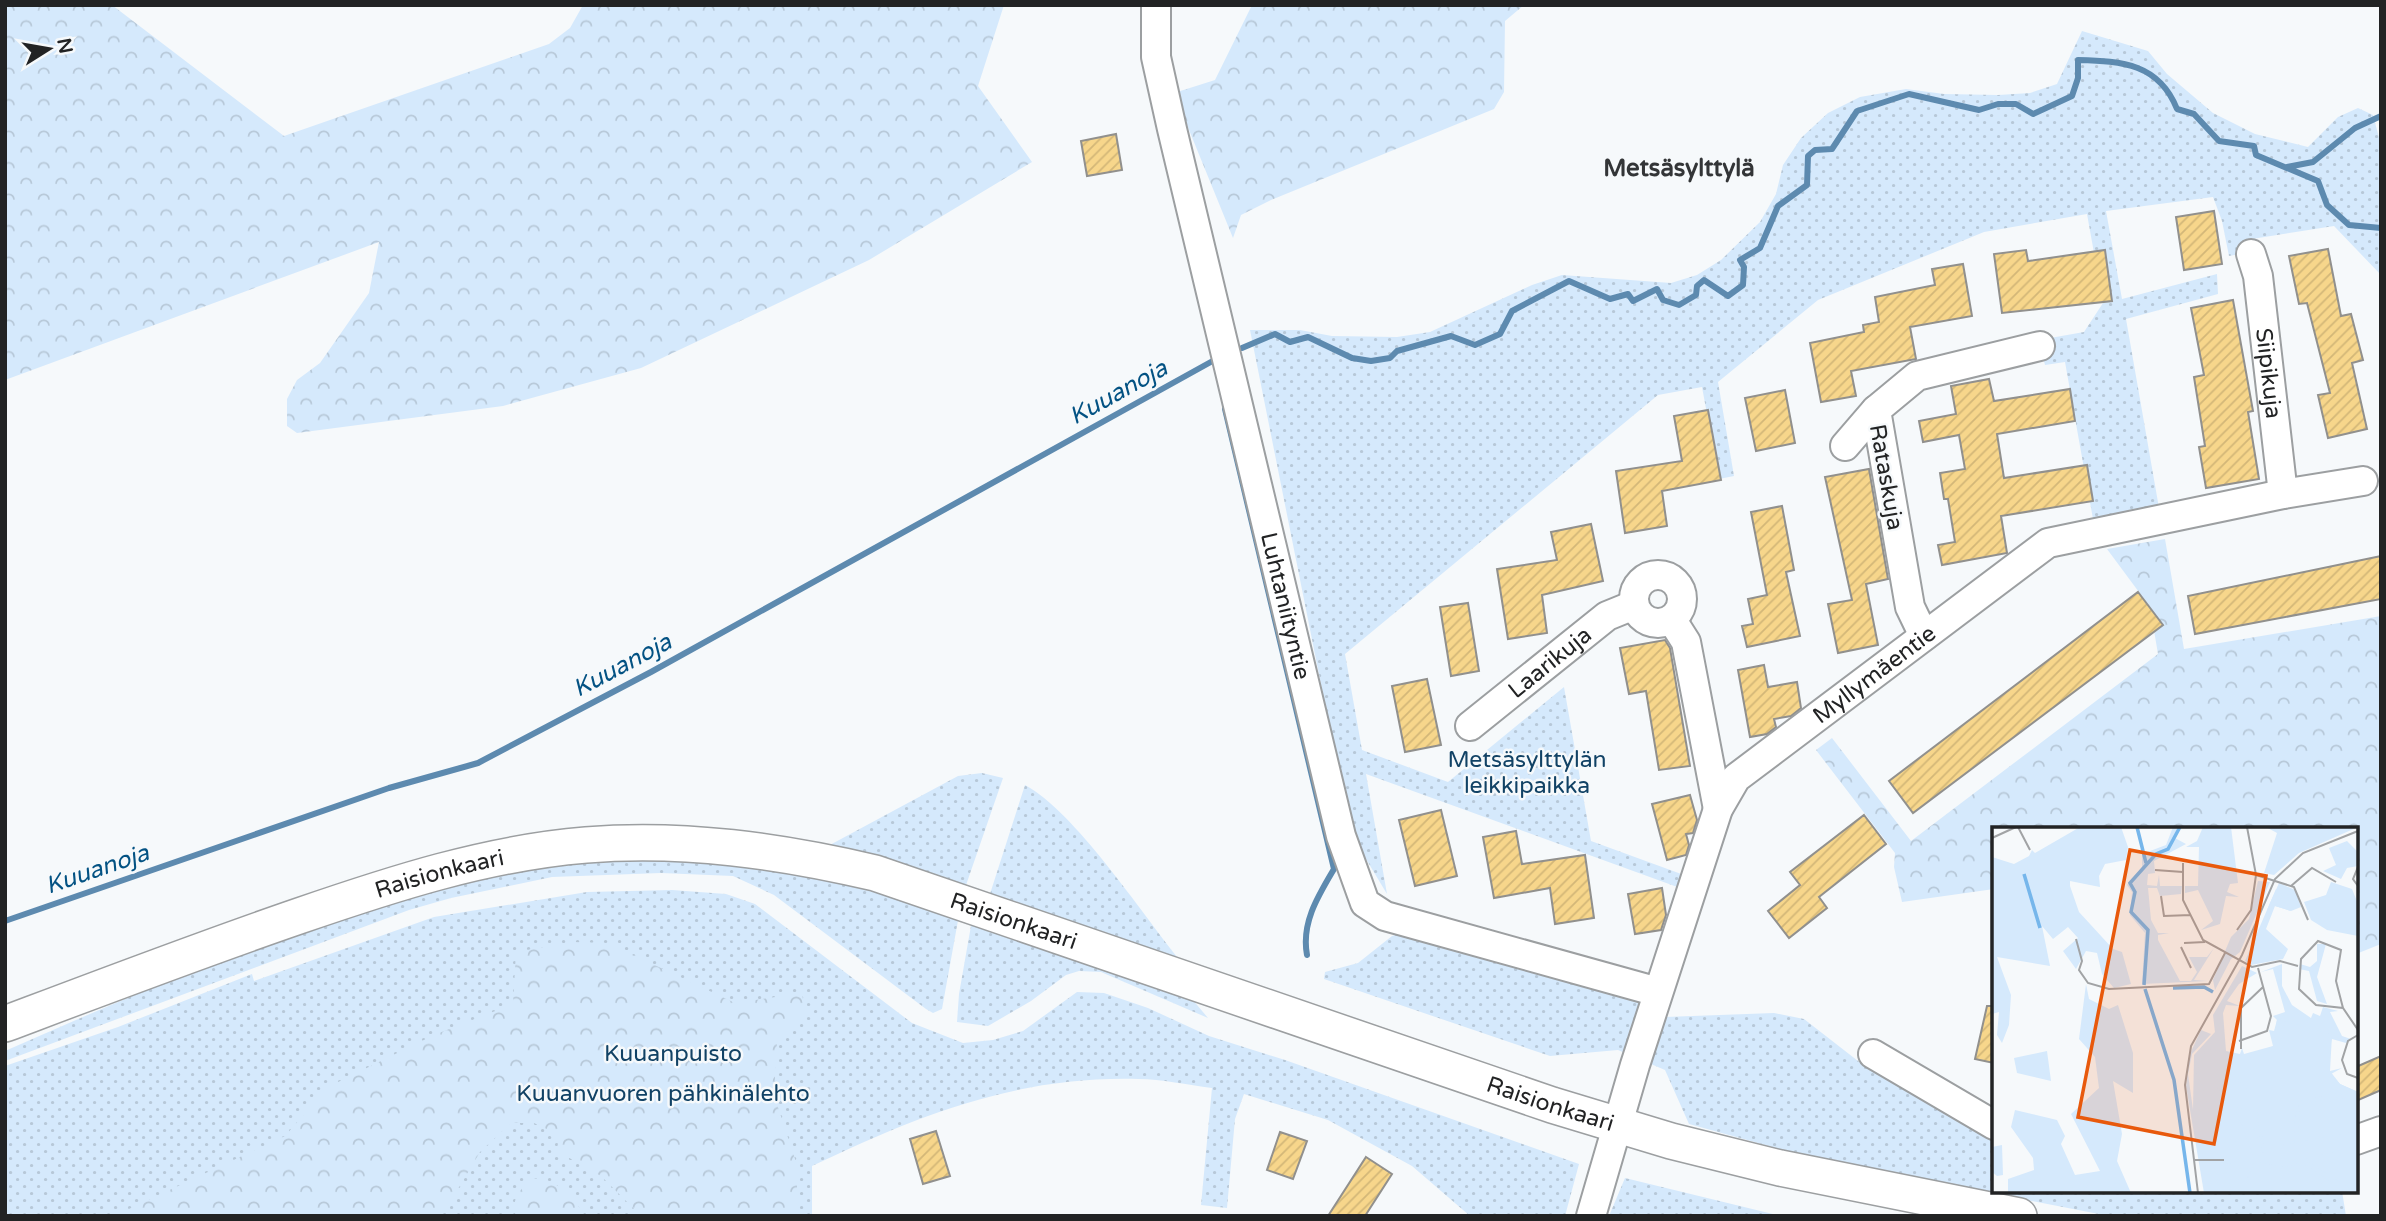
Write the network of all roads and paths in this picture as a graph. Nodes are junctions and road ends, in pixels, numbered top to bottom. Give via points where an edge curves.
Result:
1 (1156, 5) edge
2 (2251, 254) dead end
3 (2040, 346) dead end
4 (1876, 410) junction
5 (1845, 446) dead end
6 (2363, 481) dead end
7 (2283, 494) junction
8 (1634, 605) junction
9 (1672, 620) junction
10 (1924, 636) junction
11 (1470, 726) dead end
12 (1718, 809) junction
13 (1658, 992) junction
14 (5, 1024) edge
15 (1873, 1054) dead end
16 (1992, 1124) edge
17 (1618, 1125) junction
18 (2381, 1131) edge
19 (2358, 1139) edge
20 (1591, 1216) edge
21 (2019, 1216) edge

1 - 13 street, Luhtaniityntie via 1156,57 1172,129 1341,835 1365,903 1385,916
2 - 7 street, Siipikuja via 2258,276
3 - 4 street, Rataskuja via 1917,376
4 - 5 street
4 - 10 street, Rataskuja via 1910,607
6 - 7 street, Myllymäentie
7 - 10 street, Myllymäentie via 2048,543
8 - 9 street via 1650,622
8 - 9 street via 1644,579 1666,576 1678,586 1683,600
8 - 11 street, Laarikuja via 1607,616
9 - 12 street via 1686,642
10 - 12 street, Myllymäentie via 1736,778
12 - 13 street, Myllymäentie
13 - 17 street, Myllymäentie
14 - 17 main road, Raisionkaari via 251,933 456,867 587,845 673,844 805,857 876,873
15 - 16 street
17 - 20 street, Myllymäentie
17 - 21 main road, Raisionkaari via 1780,1168
18 - 19 street

